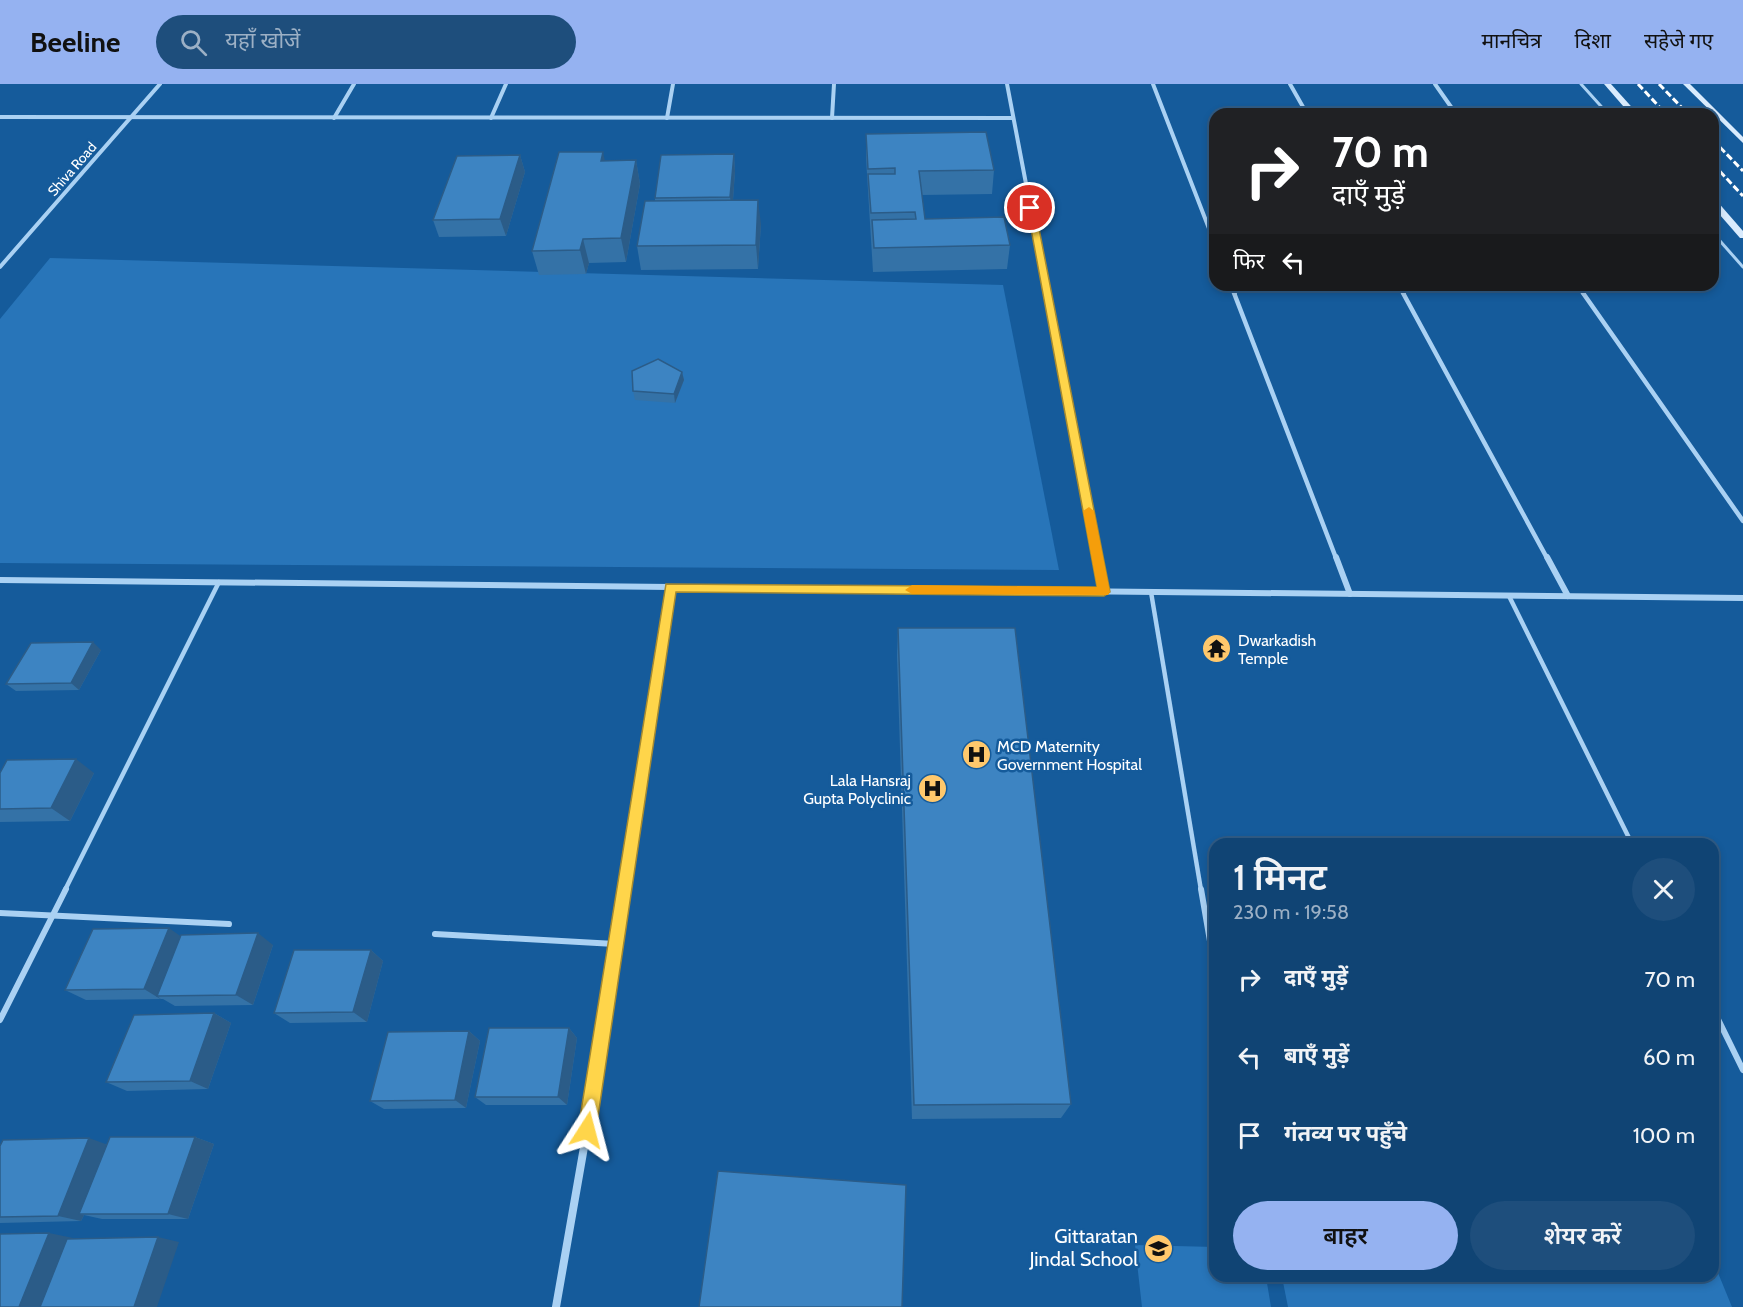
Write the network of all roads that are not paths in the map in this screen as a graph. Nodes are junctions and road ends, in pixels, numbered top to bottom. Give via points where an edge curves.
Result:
1 (160, 84) edge
2 (354, 84) edge
3 (507, 84) edge
4 (673, 84) edge
5 (834, 84) edge
6 (1007, 84) edge
7 (1153, 84) edge
8 (1290, 84) edge
9 (1435, 84) edge
10 (1581, 84) edge
11 (1607, 84) edge
12 (1686, 84) edge
13 (1304, 108) edge
14 (1452, 108) edge
15 (1603, 108) edge
16 (1629, 108) edge
17 (1707, 108) edge
18 (0, 117) edge
19 (131, 117) junction
20 (334, 118) junction
21 (491, 118) junction
22 (667, 118) junction
23 (832, 118) junction
24 (1013, 118) junction
25 (1719, 121) edge
26 (1743, 141) edge
27 (1719, 209) edge
28 (1209, 229) edge
29 (1743, 236) edge
30 (1719, 240) edge
31 (0, 267) edge
32 (1743, 267) edge
33 (1233, 291) edge
34 (1402, 291) edge
35 (1581, 291) edge
36 (1743, 521) edge
37 (0, 580) edge
38 (219, 582) junction
39 (671, 587) junction
40 (1104, 592) junction
41 (1151, 592) junction
42 (1350, 594) junction
43 (1509, 596) junction
44 (1568, 596) junction
45 (1743, 598) edge
46 (1629, 838) edge
47 (0, 913) edge
48 (52, 915) junction
49 (229, 924) dead end
50 (435, 934) dead end
51 (1209, 935) edge
52 (616, 944) junction
53 (0, 1020) edge
54 (1719, 1021) edge
55 (1743, 1070) edge
56 (556, 1307) edge

1 - 19 street, Shiva Road
2 - 20 street
3 - 21 street
4 - 22 street
5 - 23 street
6 - 24 street
7 - 28 street
8 - 13 street
9 - 14 street
10 - 15 lane
11 - 16 main road
12 - 17 main road
18 - 19 street
19 - 20 street
19 - 31 street, Shiva Road
20 - 21 street
21 - 22 street
22 - 23 street
23 - 24 street
24 - 40 street
25 - 26 main road
27 - 29 main road
30 - 32 lane
33 - 42 street
34 - 44 street
35 - 36 street
37 - 38 street
38 - 39 street
38 - 48 lane
39 - 40 street
39 - 52 street
40 - 41 street
41 - 42 street
41 - 51 lane
42 - 43 street
43 - 44 street
43 - 46 lane
44 - 45 street
47 - 48 lane
48 - 49 lane
48 - 53 lane
50 - 52 lane
52 - 56 street
54 - 55 lane

